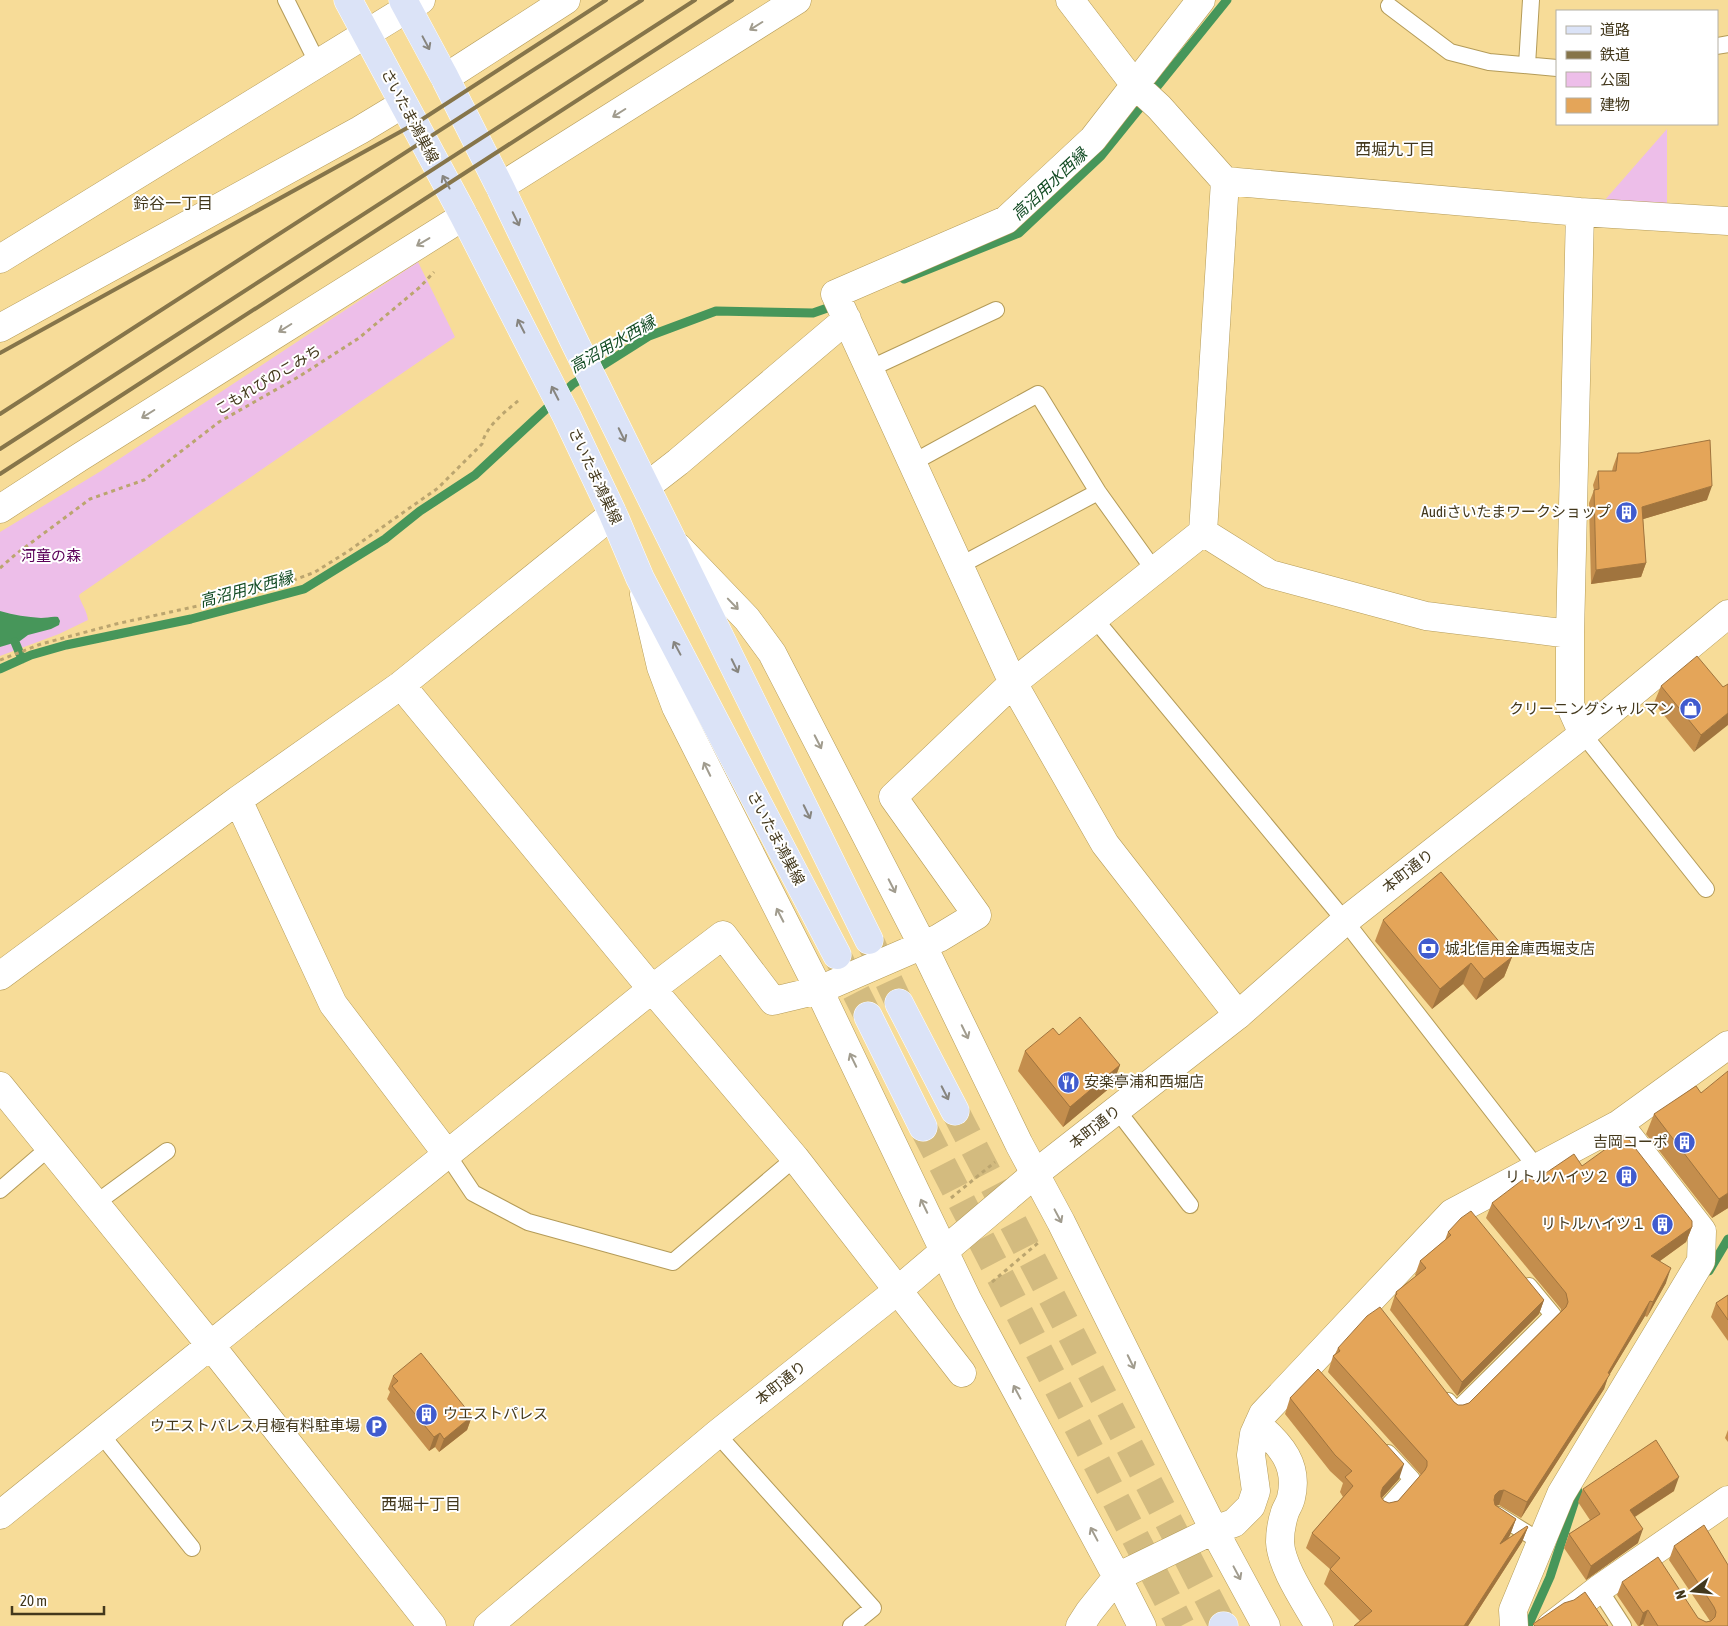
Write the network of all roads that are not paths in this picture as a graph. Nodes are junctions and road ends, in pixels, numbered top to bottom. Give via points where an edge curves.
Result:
1 (286, 0) edge
2 (348, 0) edge
3 (566, 0) edge
4 (797, 0) edge
5 (1070, 0) edge
6 (1201, 0) edge
7 (1531, 0) edge
8 (410, 3) edge
9 (1388, 6) dead end
10 (367, 34) junction
11 (318, 64) junction
12 (1527, 65) junction
13 (1556, 68) edge
14 (445, 78) junction
15 (1135, 85) junction
16 (403, 104) junction
17 (1225, 181) junction
18 (500, 187) junction
19 (1580, 212) junction
20 (464, 216) junction
21 (1728, 221) edge
22 (0, 259) edge
23 (842, 310) junction
24 (996, 310) dead end
25 (0, 328) edge
26 (870, 369) junction
27 (912, 463) junction
28 (647, 486) junction
29 (1098, 492) junction
30 (0, 509) edge
31 (613, 514) junction
32 (1203, 532) junction
33 (675, 544) junction
34 (959, 566) junction
35 (1154, 570) junction
36 (640, 578) junction
37 (1728, 614) edge
38 (1094, 618) junction
39 (1570, 634) junction
40 (1013, 682) junction
41 (401, 685) junction
42 (1583, 734) junction
43 (238, 800) junction
44 (1706, 889) dead end
45 (1345, 921) junction
46 (869, 940) tunnel mouth
47 (923, 946) junction
48 (837, 955) tunnel mouth
49 (0, 976) edge
50 (652, 989) junction
51 (819, 990) junction
52 (899, 1002) tunnel mouth
53 (1238, 1014) junction
54 (868, 1016) tunnel mouth
55 (1728, 1045) edge
56 (0, 1086) edge
57 (1117, 1110) junction
58 (955, 1111) tunnel mouth
59 (1619, 1124) junction
60 (923, 1127) tunnel mouth
61 (50, 1147) junction
62 (167, 1151) dead end
63 (447, 1154) junction
64 (795, 1158) junction
65 (1537, 1168) junction
66 (1036, 1173) junction
67 (0, 1190) edge
68 (96, 1203) junction
69 (1190, 1205) dead end
70 (943, 1251) junction
71 (1521, 1276) edge
72 (897, 1291) junction
73 (211, 1346) junction
74 (962, 1372) dead end
75 (1438, 1387) edge
76 (1258, 1425) junction
77 (100, 1433) junction
78 (717, 1434) junction
79 (1380, 1444) edge
80 (1728, 1500) edge
81 (1385, 1509) edge
82 (0, 1515) edge
83 (1498, 1515) edge
84 (1214, 1530) junction
85 (1541, 1542) junction
86 (192, 1548) dead end
87 (1117, 1577) junction
88 (1599, 1589) junction
89 (432, 1626) edge
90 (488, 1626) edge
91 (851, 1626) edge
92 (1080, 1626) edge
93 (1142, 1626) edge
94 (1266, 1626) edge
95 (1319, 1626) edge
96 (1514, 1626) edge
97 (1551, 1626) edge
98 (1623, 1626) edge

1 - 11 lane
2 - 10 main road, さいたま鴻巣線
3 - 14 street
4 -> 18 street
5 - 15 street
6 - 15 street
7 - 12 lane
8 - 10 street
8 -> 14 main road
9 - 12 lane via 1450,52 1489,62
10 - 11 street
10 - 16 main road, さいたま鴻巣線
11 - 22 street
12 - 13 lane
14 - 18 main road
15 - 17 street
15 - 23 street via 1093,139 1006,220
20 -> 16 main road, さいたま鴻巣線
16 - 25 street
17 - 19 street
17 - 32 street
18 -> 28 main road
19 - 21 street
19 - 39 street
20 -> 30 street
31 -> 20 main road, さいたま鴻巣線
23 - 26 street
23 - 28 street via 678,462
24 - 26 lane
26 - 27 street
27 - 29 lane via 1038,394
27 - 34 street
28 - 33 main road
29 - 34 lane
29 - 35 lane
31 - 36 main road, さいたま鴻巣線
31 - 41 street
32 - 35 street
32 - 39 street via 1270,574 1426,616
33 -> 46 main road
33 -> 47 street via 747,619 772,653
34 - 40 street
35 - 38 street
48 -> 36 main road, さいたま鴻巣線
51 -> 36 street via 676,707 661,668
37 - 42 street, 本町通り
38 - 40 street
38 - 45 lane
39 - 42 street via 1570,705
40 - 47 street via 893,797 977,915
40 - 53 street via 1105,844
41 - 43 street
41 - 50 street
42 - 44 lane
42 - 45 street, 本町通り
43 - 49 street
43 - 63 street via 333,1004
45 - 53 street, 本町通り
45 - 65 lane
47 - 51 street
47 -> 66 street
50 - 51 street via 723,935 773,1001
50 - 63 street
50 - 64 street
70 -> 51 street
52 -> 58 main road
53 - 57 street, 本町通り
54 - 60 main road
55 - 59 street
56 - 61 street
57 - 66 street, 本町通り
57 - 69 lane
59 - 65 street
59 - 85 street via 1702,1231 1701,1261 1561,1494
61 - 67 lane
61 - 68 street
62 - 68 lane
63 - 64 lane via 473,1193 528,1222 673,1262
63 - 73 street
64 - 72 street
65 - 76 street via 1471,1214 1452,1213 1376,1309 1315,1373 1263,1414
66 - 70 street, 本町通り
66 -> 84 street
68 - 73 street
70 - 72 street, 本町通り
87 -> 70 street
71 - 75 lane via 1553,1315 1456,1411
72 - 74 street
72 - 78 street, 本町通り
73 - 77 street
73 - 89 street
76 - 84 street via 1252,1455 1256,1492 1251,1506 1234,1522
76 - 95 street via 1277,1441 1291,1468 1291,1498 1280,1543 1289,1572
77 - 82 street
77 - 86 lane
78 - 90 street, 本町通り
78 - 91 lane via 872,1608
79 - 81 lane via 1412,1479
80 - 88 street via 1658,1560
83 - 85 lane
84 - 87 street
84 -> 94 street
85 - 96 street via 1513,1610
87 - 92 street
87 - 93 street
88 - 97 street
88 - 98 lane

